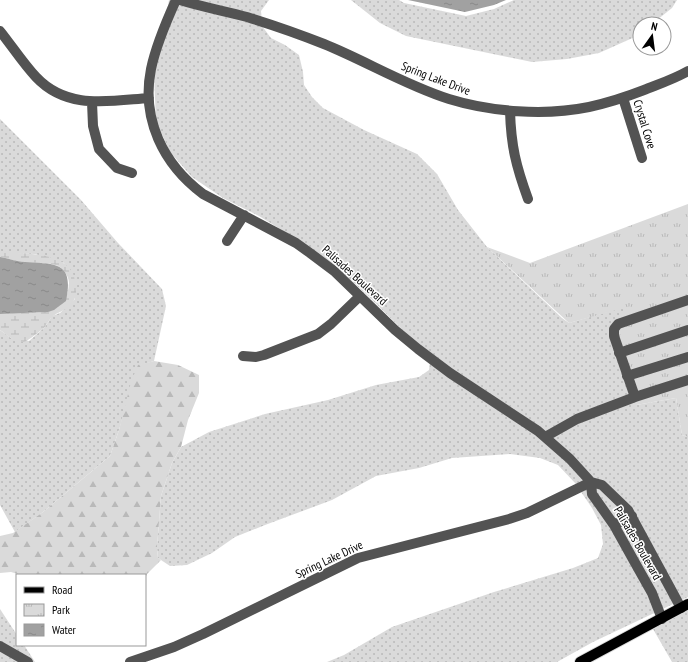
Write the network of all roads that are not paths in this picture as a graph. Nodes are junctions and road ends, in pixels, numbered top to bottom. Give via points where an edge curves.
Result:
1 (176, 0) edge
2 (180, 0) edge
3 (0, 31) edge
4 (688, 71) edge
5 (149, 98) junction
6 (623, 98) junction
7 (92, 102) junction
8 (510, 111) junction
9 (642, 158) dead end
10 (132, 173) dead end
11 (528, 199) dead end
12 (244, 215) junction
13 (227, 241) dead end
14 (360, 296) junction
15 (688, 300) edge
16 (688, 330) edge
17 (619, 353) junction
18 (243, 356) dead end
19 (688, 357) edge
20 (627, 376) junction
21 (688, 380) edge
22 (635, 397) junction
23 (545, 437) junction
24 (591, 482) junction
25 (632, 516) junction
26 (614, 525) junction
27 (685, 606) edge
28 (662, 619) junction
29 (0, 646) edge
30 (28, 662) edge
31 (130, 662) edge
32 (580, 662) edge

1 - 5 street, Palisades Boulevard via 155,52
2 - 8 street, Spring Lake Drive via 248,17 316,41 448,98 474,106
3 - 7 street via 28,68 50,89 67,97
4 - 6 street, Spring Lake Drive
5 - 7 street
5 - 12 street, Palisades Boulevard via 157,136 175,168 203,194
6 - 8 street, Spring Lake Drive via 568,110
6 - 9 street, Crystal Cove
7 - 10 street via 93,126 98,149 117,168
8 - 11 street via 513,155
12 - 13 street
12 - 14 street, Palisades Boulevard via 296,243 334,271
14 - 18 street via 318,334 264,355
14 - 23 street, Palisades Boulevard via 418,349
15 - 17 street via 618,324 614,329 614,336
16 - 17 street
17 - 20 street
19 - 20 street
20 - 22 street
21 - 22 street
22 - 23 street via 577,419
23 - 24 street, Palisades Boulevard
24 - 25 street, Palisades Boulevard via 602,485
24 - 26 street, Palisades Boulevard via 592,494
24 - 31 street, Spring Lake Drive via 509,519 358,558 203,634
25 - 26 street
25 - 27 street, Palisades Boulevard
26 - 28 street, Palisades Boulevard via 652,593
27 - 28 main road
28 - 32 main road
29 - 30 street

